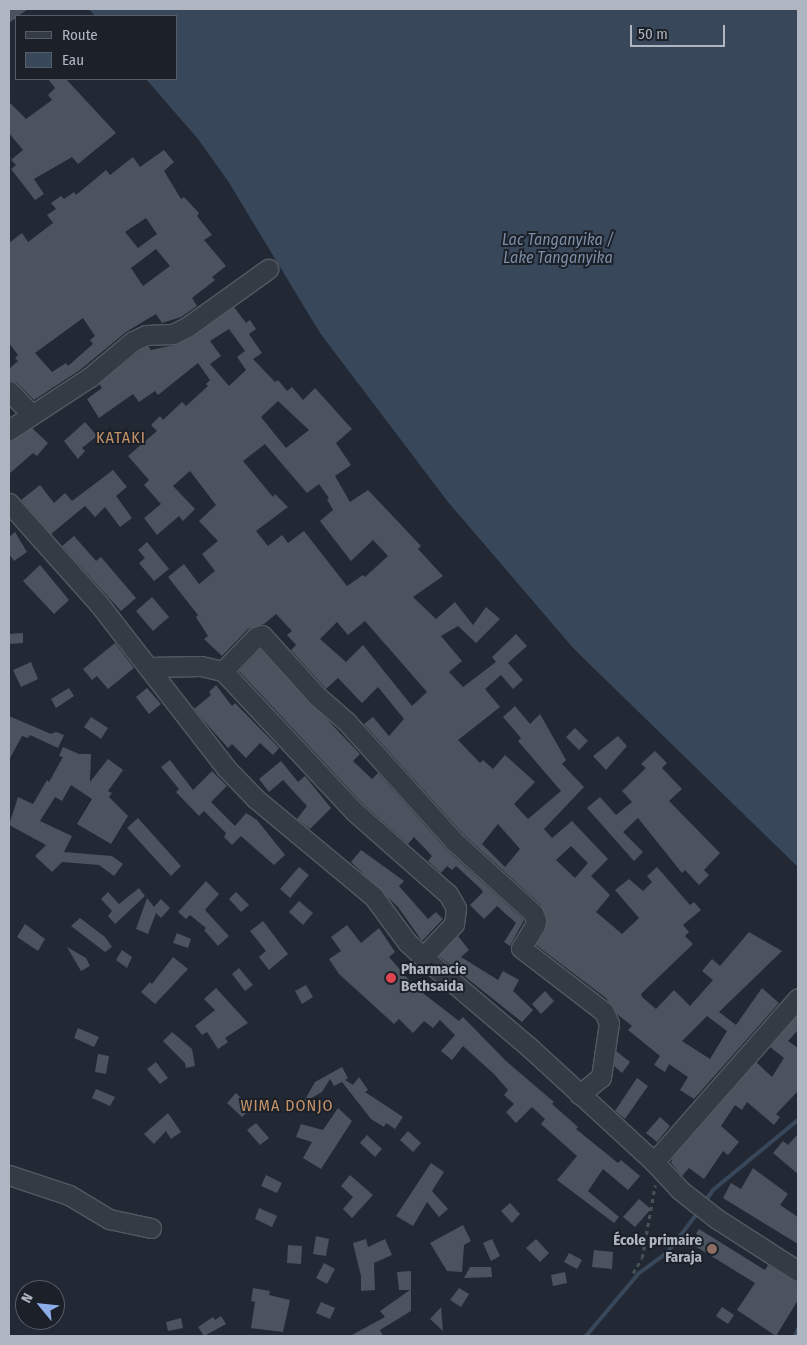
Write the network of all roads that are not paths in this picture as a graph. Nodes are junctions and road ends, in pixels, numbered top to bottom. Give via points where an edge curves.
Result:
1 (268, 269) dead end
2 (9, 391) edge
3 (30, 414) junction
4 (9, 430) edge
5 (9, 503) edge
6 (149, 667) junction
7 (223, 671) junction
8 (423, 957) junction
9 (798, 998) edge
10 (579, 1095) junction
11 (654, 1162) junction
12 (9, 1175) edge
13 (151, 1228) dead end
14 (798, 1271) edge

1 - 3 street via 187,327 173,334 146,335 133,341 90,376
2 - 3 street
3 - 4 street
5 - 6 street via 99,604
6 - 7 street via 201,666
6 - 8 street via 226,768 256,799 373,896 407,942
7 - 8 street via 355,812 448,894 456,908 454,924
7 - 10 street via 256,637 262,635 317,696 346,721 455,842 533,913 535,926 521,948 604,1012 609,1023 601,1076
8 - 10 street
9 - 11 street
10 - 11 street
11 - 14 street via 680,1190 717,1220
12 - 13 street via 69,1195 109,1219

